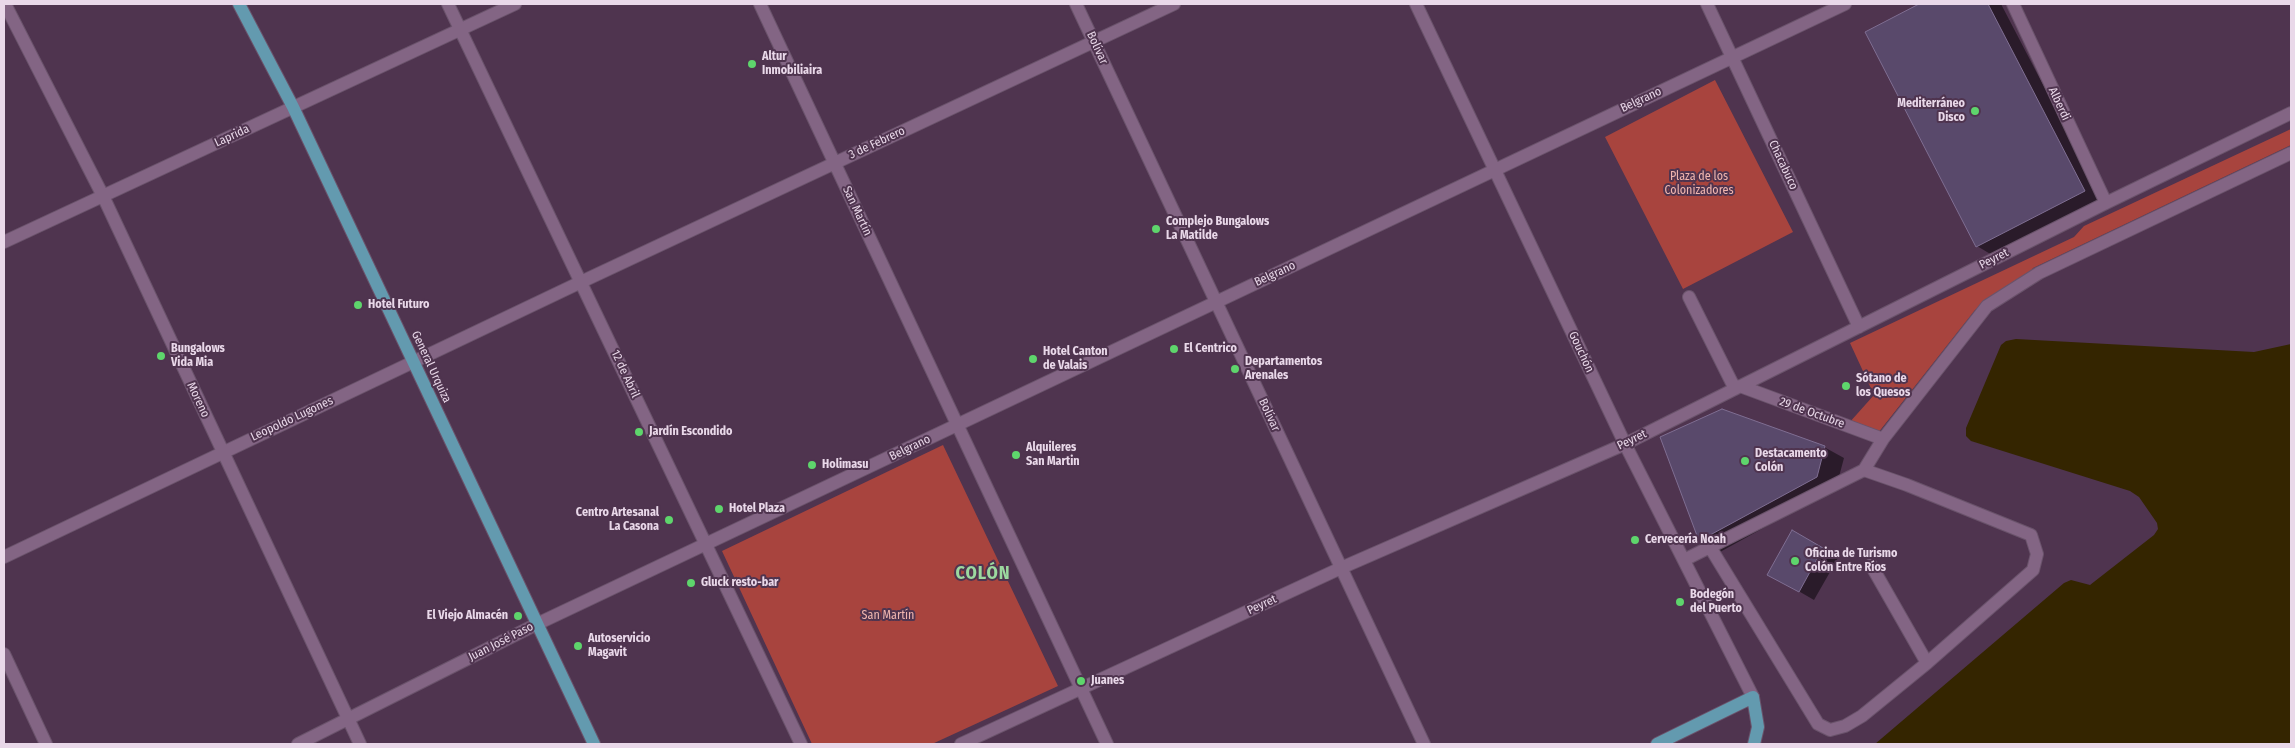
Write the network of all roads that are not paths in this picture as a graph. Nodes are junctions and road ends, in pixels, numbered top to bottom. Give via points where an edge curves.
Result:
1 (5, 4) edge
2 (239, 4) edge
3 (448, 4) edge
4 (515, 4) edge
5 (760, 4) edge
6 (1076, 4) edge
7 (1174, 4) edge
8 (1416, 4) edge
9 (1707, 4) edge
10 (1845, 4) edge
11 (2013, 4) edge
12 (461, 29) junction
13 (1094, 41) junction
14 (1732, 57) junction
15 (293, 108) junction
16 (2291, 113) edge
17 (2291, 153) edge
18 (834, 163) junction
19 (1495, 170) junction
20 (103, 196) junction
21 (2106, 203) junction
22 (4, 242) edge
23 (581, 282) junction
24 (1689, 297) dead end
25 (1216, 302) junction
26 (1859, 327) junction
27 (413, 362) junction
28 (1738, 388) junction
29 (958, 425) junction
30 (1883, 439) junction
31 (1625, 444) junction
32 (223, 452) junction
33 (1864, 470) junction
34 (706, 545) junction
35 (1710, 548) junction
36 (4, 557) edge
37 (1684, 560) junction
38 (1871, 565) dead end
39 (1341, 568) junction
40 (537, 624) junction
41 (4, 654) edge
42 (1927, 663) junction
43 (1081, 688) junction
44 (1753, 697) junction
45 (348, 720) junction
46 (46, 744) edge
47 (298, 744) edge
48 (360, 744) edge
49 (594, 744) edge
50 (801, 744) edge
51 (962, 744) edge
52 (1108, 744) edge
53 (1424, 744) edge
54 (1657, 744) edge
55 (1754, 744) edge

1 - 20 street, Moreno
2 - 15 main road, General Urquiza
3 - 12 street, 12 de Abril
4 - 12 street, Laprida
5 - 18 street, San Martín
6 - 13 street, Bolívar
7 - 13 street, 3 de Febrero
8 - 19 street, Gouchón
9 - 14 street, Chacabuco
10 - 14 street, Belgrano
11 - 21 street, Alberdi
12 - 15 street, Laprida
12 - 23 street, 12 de Abril
13 - 18 street, 3 de Febrero
13 - 25 street, Bolívar
14 - 19 street, Belgrano
14 - 26 street, Chacabuco
15 - 20 street, Laprida
15 - 27 main road, General Urquiza
16 - 21 street, Peyret
17 - 30 street via 2039,273 1987,306
18 - 23 street, 3 de Febrero
18 - 29 street, San Martín
19 - 25 street, Belgrano
19 - 31 street, Gouchón
20 - 22 street, Laprida
20 - 32 street, Moreno
21 - 26 street, Peyret
23 - 27 street, Leopoldo Lugones
23 - 34 street, 12 de Abril
24 - 28 street
25 - 29 street, Belgrano
25 - 39 street, Bolívar
26 - 28 street, Peyret
27 - 32 street, Leopoldo Lugones
27 - 40 main road, General Urquiza
28 - 30 street, 29 de Octubre
28 - 31 street, Peyret
29 - 34 street, Belgrano
29 - 43 street, San Martín
30 - 33 street
31 - 37 street, Gouchón
31 - 39 street, Peyret
32 - 36 street, Leopoldo Lugones
32 - 45 street, Moreno
33 - 35 street
33 - 42 street via 2031,535 2037,554 2033,570
34 - 40 street, Juan José Paso
34 - 50 street, 12 de Abril
35 - 37 street
35 - 42 street via 1818,724 1830,730 1846,726
37 - 44 street, Gouchón
38 - 42 street
39 - 43 street, Peyret
39 - 53 street, Bolívar
40 - 45 street, Juan José Paso
40 - 49 main road, General Urquiza
41 - 46 street
43 - 51 street, Peyret
43 - 52 street, San Martín
44 - 54 main road
44 - 55 main road via 1758,727
45 - 47 street, Juan José Paso
45 - 48 street, Moreno

